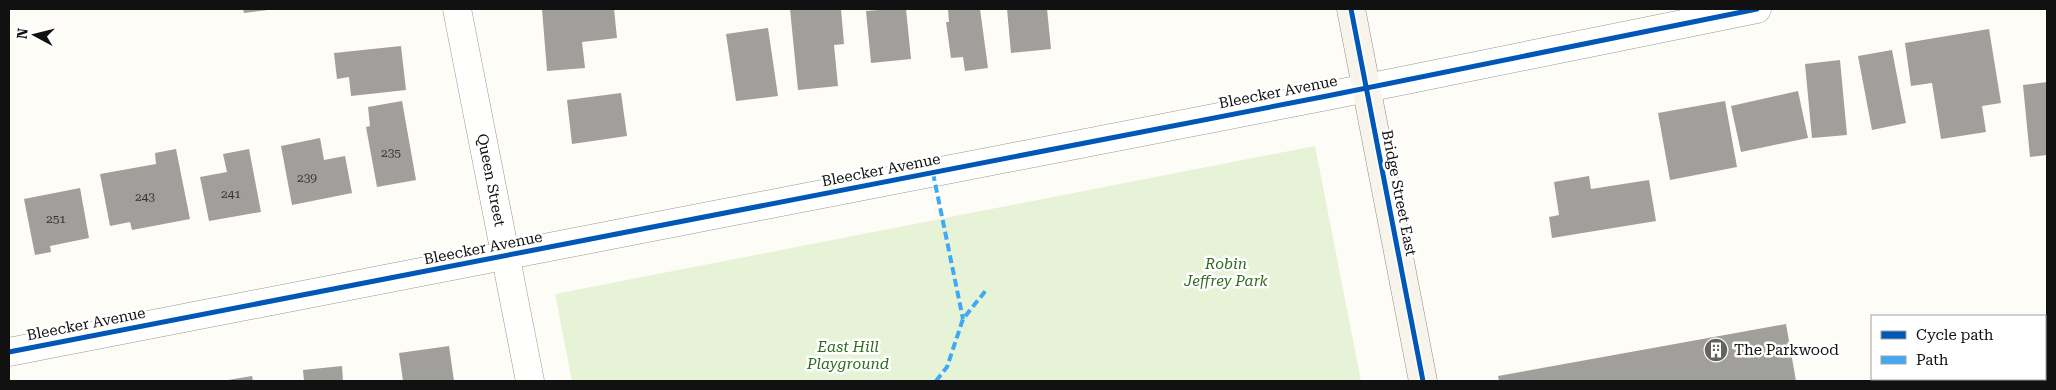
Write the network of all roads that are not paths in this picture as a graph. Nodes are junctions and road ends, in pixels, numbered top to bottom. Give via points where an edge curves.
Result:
1 (457, 9) edge
2 (1351, 9) edge
3 (1757, 9) edge
4 (1366, 88) junction
5 (507, 256) junction
6 (9, 352) edge
7 (530, 381) edge
8 (1423, 381) edge

1 - 5 street, Queen Street
2 - 4 street, Bridge Street East
3 - 4 street, Bleecker Avenue
4 - 5 street, Bleecker Avenue
4 - 8 street, Bridge Street East
5 - 6 street, Bleecker Avenue
5 - 7 street, Queen Street

